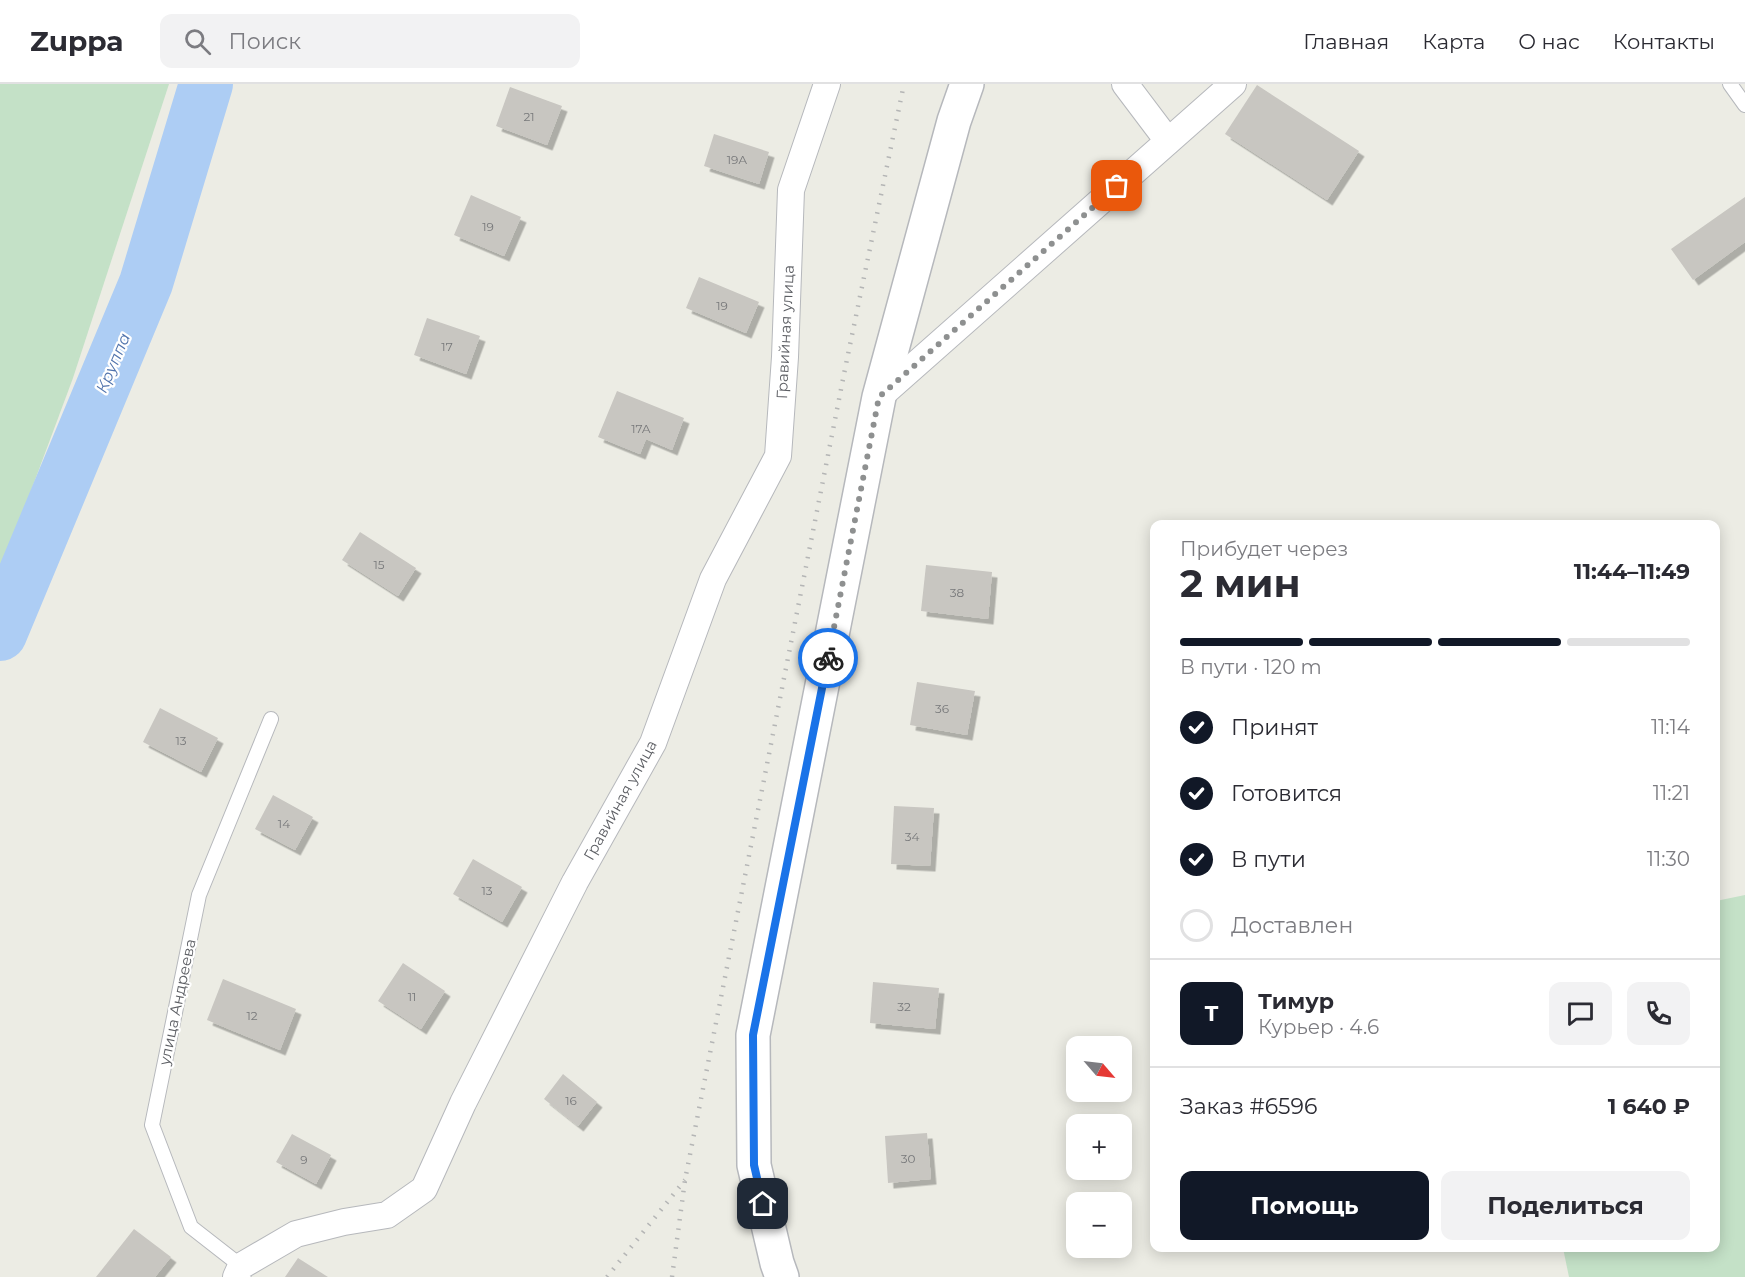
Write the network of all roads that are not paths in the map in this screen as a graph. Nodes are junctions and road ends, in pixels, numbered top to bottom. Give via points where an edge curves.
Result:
1 (827, 84) edge
2 (967, 84) edge
3 (1125, 84) edge
4 (1233, 84) edge
5 (1730, 84) edge
6 (1745, 105) edge
7 (1168, 141) junction
8 (879, 397) junction
9 (270, 719) dead end
10 (238, 1271) edge
11 (782, 1277) edge

1 - 10 street, Гравийная улица via 791,190 778,456 713,579 653,743 574,882 424,1189 387,1215 296,1234
2 - 8 street
3 - 7 street
4 - 7 street
5 - 6 lane
7 - 8 street
8 - 11 street via 753,1035 754,1165
9 - 10 lane, улица Андреева via 199,895 152,1125 191,1227

